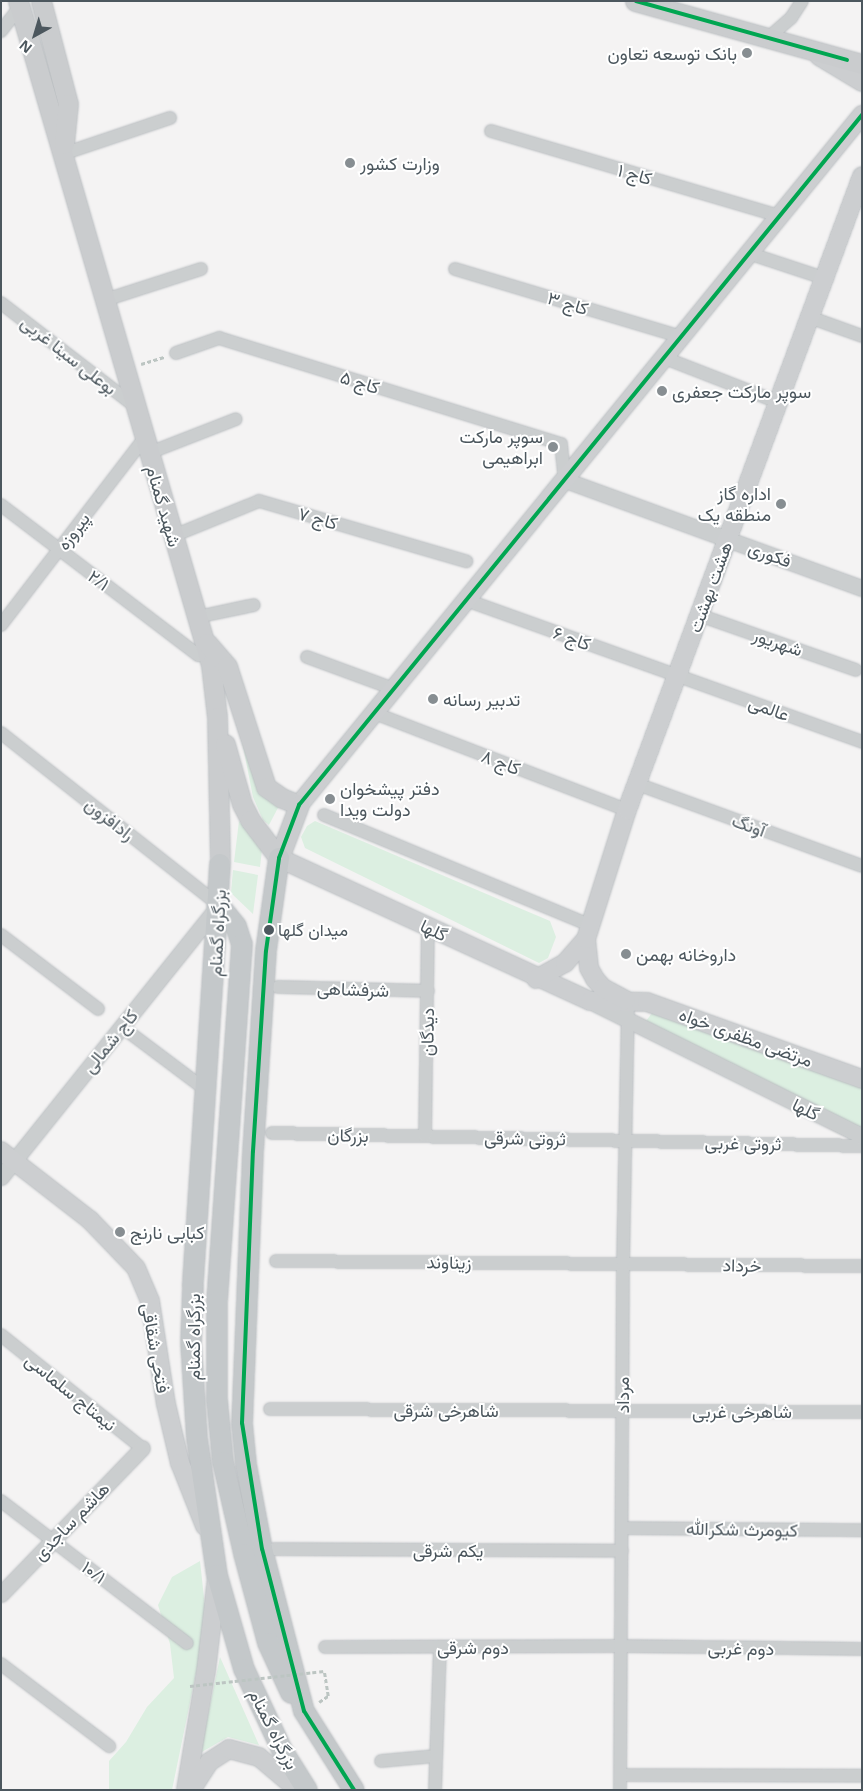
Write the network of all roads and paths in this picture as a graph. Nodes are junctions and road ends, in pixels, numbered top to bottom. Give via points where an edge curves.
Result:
1 (41, 1) edge
2 (635, 1) edge
3 (19, 4) edge
4 (800, 5) edge
5 (1, 31) edge
6 (768, 38) junction
7 (807, 49) junction
8 (862, 64) edge
9 (862, 69) edge
10 (862, 82) edge
11 (862, 115) edge
12 (170, 118) dead end
13 (491, 131) dead end
14 (63, 154) junction
15 (862, 176) edge
16 (779, 216) junction
17 (757, 256) dead end
18 (202, 269) dead end
19 (455, 269) dead end
20 (824, 278) junction
21 (105, 300) junction
22 (1, 302) edge
23 (810, 317) junction
24 (862, 336) edge
25 (681, 337) junction
26 (176, 353) joint
27 (670, 360) dead end
28 (125, 369) junction
29 (778, 402) junction
30 (136, 407) junction
31 (236, 419) dead end
32 (147, 445) junction
33 (565, 480) junction
34 (1, 505) edge
35 (173, 536) junction
36 (728, 538) junction
37 (59, 549) junction
38 (466, 561) dead end
39 (862, 588) edge
40 (466, 600) junction
41 (254, 605) dead end
42 (699, 614) junction
43 (197, 617) junction
44 (1, 625) edge
45 (200, 647) junction
46 (307, 658) dead end
47 (856, 670) dead end
48 (677, 675) junction
49 (394, 689) junction
50 (374, 713) junction
51 (217, 717) junction
52 (1, 733) edge
53 (862, 742) edge
54 (637, 784) junction
55 (299, 805) junction
56 (627, 810) junction
57 (324, 815) dead end
58 (280, 858) junction
59 (220, 864) joint
60 (862, 866) edge
61 (219, 905) junction
62 (428, 927) junction
63 (588, 932) junction
64 (1, 935) edge
65 (536, 978) junction
66 (278, 987) dead end
67 (428, 991) junction
68 (590, 1001) junction
69 (628, 1001) junction
70 (98, 1009) dead end
71 (629, 1022) junction
72 (122, 1027) junction
73 (862, 1079) edge
74 (206, 1090) junction
75 (272, 1134) dead end
76 (425, 1136) junction
77 (862, 1136) edge
78 (625, 1140) junction
79 (862, 1146) edge
80 (8, 1156) edge
81 (1, 1177) edge
82 (276, 1260) dead end
83 (623, 1264) junction
84 (862, 1266) edge
85 (1, 1335) edge
86 (270, 1408) dead end
87 (622, 1410) junction
88 (862, 1412) edge
89 (142, 1448) joint
90 (1, 1501) edge
91 (622, 1528) junction
92 (862, 1530) edge
93 (53, 1540) junction
94 (211, 1541) junction
95 (274, 1549) dead end
96 (622, 1551) junction
97 (217, 1576) junction
98 (1, 1594) edge
99 (187, 1643) dead end
100 (621, 1646) junction
101 (440, 1647) junction
102 (325, 1648) dead end
103 (862, 1650) edge
104 (1, 1664) edge
105 (190, 1686) dead end
106 (328, 1696) dead end
107 (304, 1711) junction
108 (109, 1746) dead end
109 (436, 1756) junction
110 (381, 1761) dead end
111 (620, 1775) junction
112 (862, 1776) edge
113 (186, 1790) edge
114 (191, 1790) edge
115 (298, 1790) edge
116 (307, 1790) edge
117 (354, 1790) edge
118 (435, 1790) edge
119 (620, 1790) edge

1 - 14 main road, شهید گمنام via 68,104
2 - 6 main road
3 - 5 street
3 - 14 main road, شهید گمنام
4 - 6 street
6 - 7 main road
7 - 8 main road
7 - 9 main road
7 - 10 main road
11 - 16 main road
12 - 14 street
13 - 16 street, کاج ۱
14 - 21 main road, شهید گمنام
15 - 20 main road, هشت بهشت
16 - 25 main road
17 - 20 street
18 - 21 street
19 - 25 street, کاج ۳
20 - 23 main road, هشت بهشت
21 - 28 main road, شهید گمنام
22 - 30 street, بوعلی سینا غربی
23 - 24 street
23 - 29 main road, هشت بهشت
25 - 33 main road
26 - 28 path
26 - 33 street, کاج ۵ via 218,338 561,444
27 - 29 street
28 - 30 main road, شهید گمنام
29 - 36 main road, هشت بهشت
30 - 32 main road, شهید گمنام
31 - 32 street
32 - 35 main road, شهید گمنام
32 - 37 street, پیروزه
33 - 36 street, فکوری
33 - 40 main road
34 - 37 street, ۲/۱
35 - 38 street, کاج ۷ via 259,501
35 - 43 main road, شهید گمنام
36 - 39 street, فکوری
36 - 42 main road, هشت بهشت
37 - 44 street, پیروزه
37 - 45 street, ۲/۱
40 - 48 street, کاج ۶
40 - 49 main road
41 - 43 street
42 - 47 street, شهریور
42 - 48 main road, هشت بهشت
43 - 45 main road, شهید گمنام
45 - 51 main road, شهید گمنام via 211,665
45 - 55 main road via 227,666 266,787
46 - 49 street
48 - 53 street, عالمی
48 - 54 main road, هشت بهشت
49 - 50 main road
50 - 55 main road
50 - 56 street, کاج ۸
51 - 58 main road via 242,804 250,820
51 - 59 main road, شهید گمنام
52 - 61 street, رادافزون
54 - 56 main road, هشت بهشت
54 - 60 street, آونگ
55 - 58 main road
56 - 63 main road, هشت بهشت
57 - 63 street
58 - 62 main road, گلها
58 - 107 highway, بزرگراه گمنام via 265,970 253,1151 242,1423 262,1549
59 - 61 highway, بزرگراه گمنام
61 - 72 street, کاج شمالی
61 - 74 highway, بزرگراه گمنام
61 - 107 highway via 236,926 242,944 217,1302 216,1370 222,1454 232,1506 268,1643 290,1692
62 - 65 main road, گلها
62 - 67 street, دیدگان
63 - 65 main road, هشت بهشت via 565,963
63 - 69 main road via 589,968 595,979 603,988
64 - 70 street
65 - 68 main road, گلها
66 - 67 street, شرفشاهی
67 - 76 street, دیدگان
68 - 69 main road, گلها
68 - 71 street, گلها
69 - 71 street, مرداد
69 - 73 main road, مرتضی مظفری خواه via 647,1002
71 - 77 street, گلها
71 - 78 street, مرداد
72 - 74 street
72 - 80 street, کاج شمالی
74 - 94 highway, بزرگراه گمنام via 191,1344 199,1457
75 - 76 street, بزرگان
76 - 78 street, ثروتی شرقی
78 - 79 street, ثروتی غربی
78 - 83 street, مرداد
80 - 81 street, کاج شمالی
80 - 94 main road, فتحی شقاقی via 90,1220 136,1268 150,1301 166,1404 180,1463
82 - 83 street, زیناوند
83 - 84 street, خرداد
83 - 87 street, مرداد
85 - 89 street, نیمتاج سلماسی
86 - 87 street, شاهرخی شرقی
87 - 88 street, شاهرخی غربی
87 - 91 street, مرداد
89 - 93 street, هاشم ساجدی
90 - 93 street, ۱۰/۱
91 - 92 street, کیومرث شکرالله
91 - 96 street, مرداد
93 - 98 street, هاشم ساجدی
93 - 99 street, ۱۰/۱
94 - 97 highway, بزرگراه گمنام
95 - 96 street, یکم شرقی
96 - 100 street, مرداد
97 - 113 main road via 206,1671
97 - 116 highway, بزرگراه گمنام via 244,1669 282,1750
100 - 101 street, دوم شرقی
100 - 103 street, دوم غربی
100 - 111 street, مرداد
101 - 102 street, دوم شرقی
101 - 109 street
104 - 108 street
105 - 106 path, bridge via 324,1671
107 - 117 highway, بزرگراه گمنام
109 - 110 street
109 - 118 street
111 - 112 street
111 - 119 street, مرداد
114 - 115 main road via 209,1762 229,1749 259,1757

